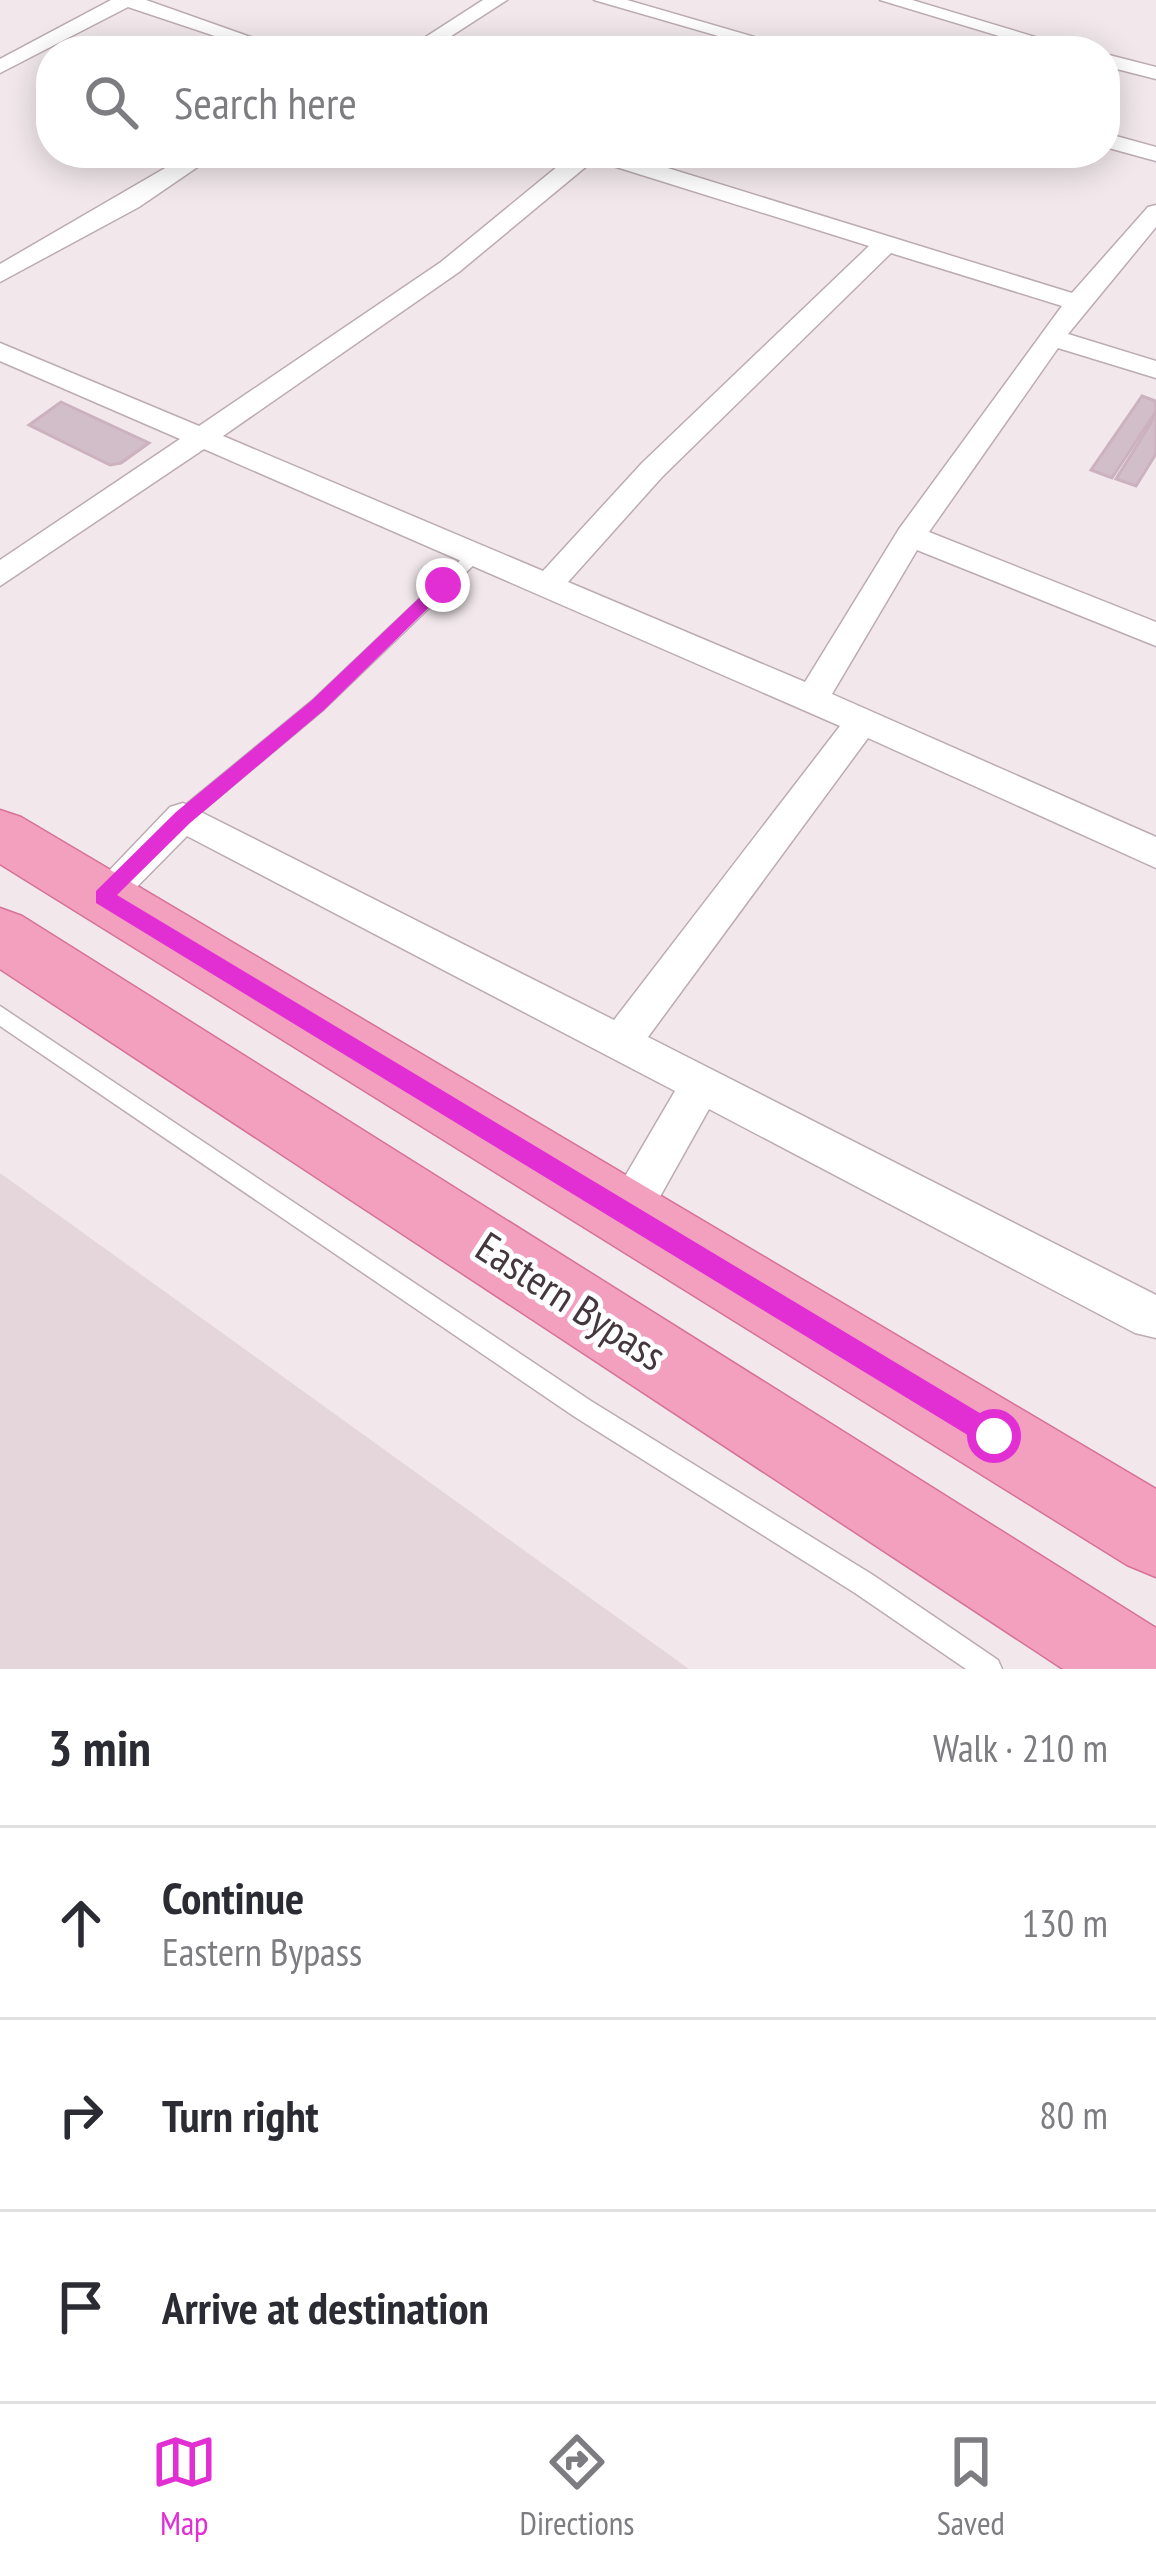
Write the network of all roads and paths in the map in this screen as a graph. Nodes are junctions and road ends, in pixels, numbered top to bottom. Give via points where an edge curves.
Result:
1 (126, 0) edge
2 (497, 0) edge
3 (604, 0) edge
4 (890, 0) edge
5 (58, 36) edge
6 (235, 36) edge
7 (438, 36) edge
8 (737, 36) edge
9 (1018, 36) edge
10 (36, 48) edge
11 (1120, 64) edge
12 (0, 67) edge
13 (1156, 74) edge
14 (1120, 144) edge
15 (1156, 154) edge
16 (184, 168) edge
17 (572, 168) edge
18 (640, 168) edge
19 (1156, 212) edge
20 (886, 243) junction
21 (0, 274) edge
22 (1077, 303) junction
23 (1052, 337) junction
24 (0, 351) edge
25 (1156, 370) edge
26 (199, 436) junction
27 (910, 536) junction
28 (475, 555) junction
29 (0, 574) edge
30 (547, 586) junction
31 (1156, 635) edge
32 (812, 699) junction
33 (862, 721) junction
34 (183, 817) junction
35 (0, 834) edge
36 (1156, 853) edge
37 (103, 897) junction
38 (0, 935) edge
39 (0, 1015) edge
40 (621, 1042) junction
41 (701, 1084) junction
42 (628, 1212) junction
43 (1154, 1310) edge
44 (1156, 1536) edge
45 (989, 1669) edge
46 (1141, 1669) edge

1 - 5 street
1 - 6 street
2 - 7 street
3 - 8 street
4 - 9 street
10 - 12 street
11 - 13 street
14 - 15 street
16 - 21 street
17 - 26 street via 450,267
18 - 20 street
19 - 22 street
20 - 22 street
20 - 30 street via 652,470
22 - 23 street
23 - 25 street
23 - 27 street
24 - 26 street
26 - 28 street
26 - 29 street
27 - 31 street
27 - 32 street
28 - 30 street
28 - 34 lane via 318,705
30 - 32 street
32 - 33 street
33 - 36 street
33 - 40 street
34 - 37 street
34 - 40 street
35 - 37 main road
37 - 42 main road
38 - 46 main road, Eastern Bypass
39 - 45 lane via 583,1409
40 - 41 street
41 - 42 street
41 - 43 street
42 - 44 main road

